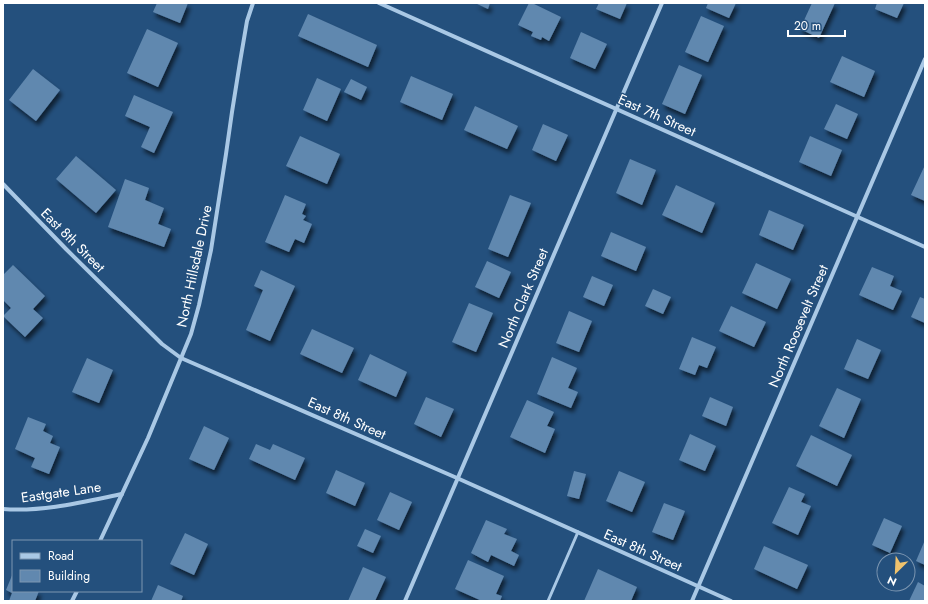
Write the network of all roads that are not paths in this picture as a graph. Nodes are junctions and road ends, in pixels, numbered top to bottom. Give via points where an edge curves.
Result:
1 (253, 3) edge
2 (379, 3) edge
3 (662, 3) edge
4 (925, 59) edge
5 (616, 109) junction
6 (3, 184) edge
7 (857, 217) junction
8 (925, 247) edge
9 (181, 358) junction
10 (457, 478) junction
11 (122, 494) junction
12 (3, 509) edge
13 (578, 532) junction
14 (100, 540) edge
15 (698, 586) junction
16 (76, 592) edge
17 (72, 601) edge
18 (405, 601) edge
19 (548, 601) edge
20 (692, 601) edge
21 (731, 601) edge

1 - 9 street, North Hillsdale Drive via 240,62 211,250 191,334
2 - 5 street, East 7th Street
3 - 5 street, North Clark Street
4 - 7 street, North Roosevelt Street
5 - 7 street, East 7th Street
5 - 10 street, North Clark Street
6 - 9 street, East 8th Street via 162,344
7 - 8 street, East 7th Street
7 - 15 street, North Roosevelt Street
9 - 10 street, East 8th Street
9 - 11 street, North Hillsdale Drive
10 - 13 street, East 8th Street
10 - 18 street, North Clark Street
11 - 12 street, Eastgate Lane via 63,505
11 - 14 street, North Hillsdale Drive
13 - 15 street, East 8th Street
13 - 19 lane
15 - 20 street, North Roosevelt Street
15 - 21 street, East 8th Street
16 - 17 street

